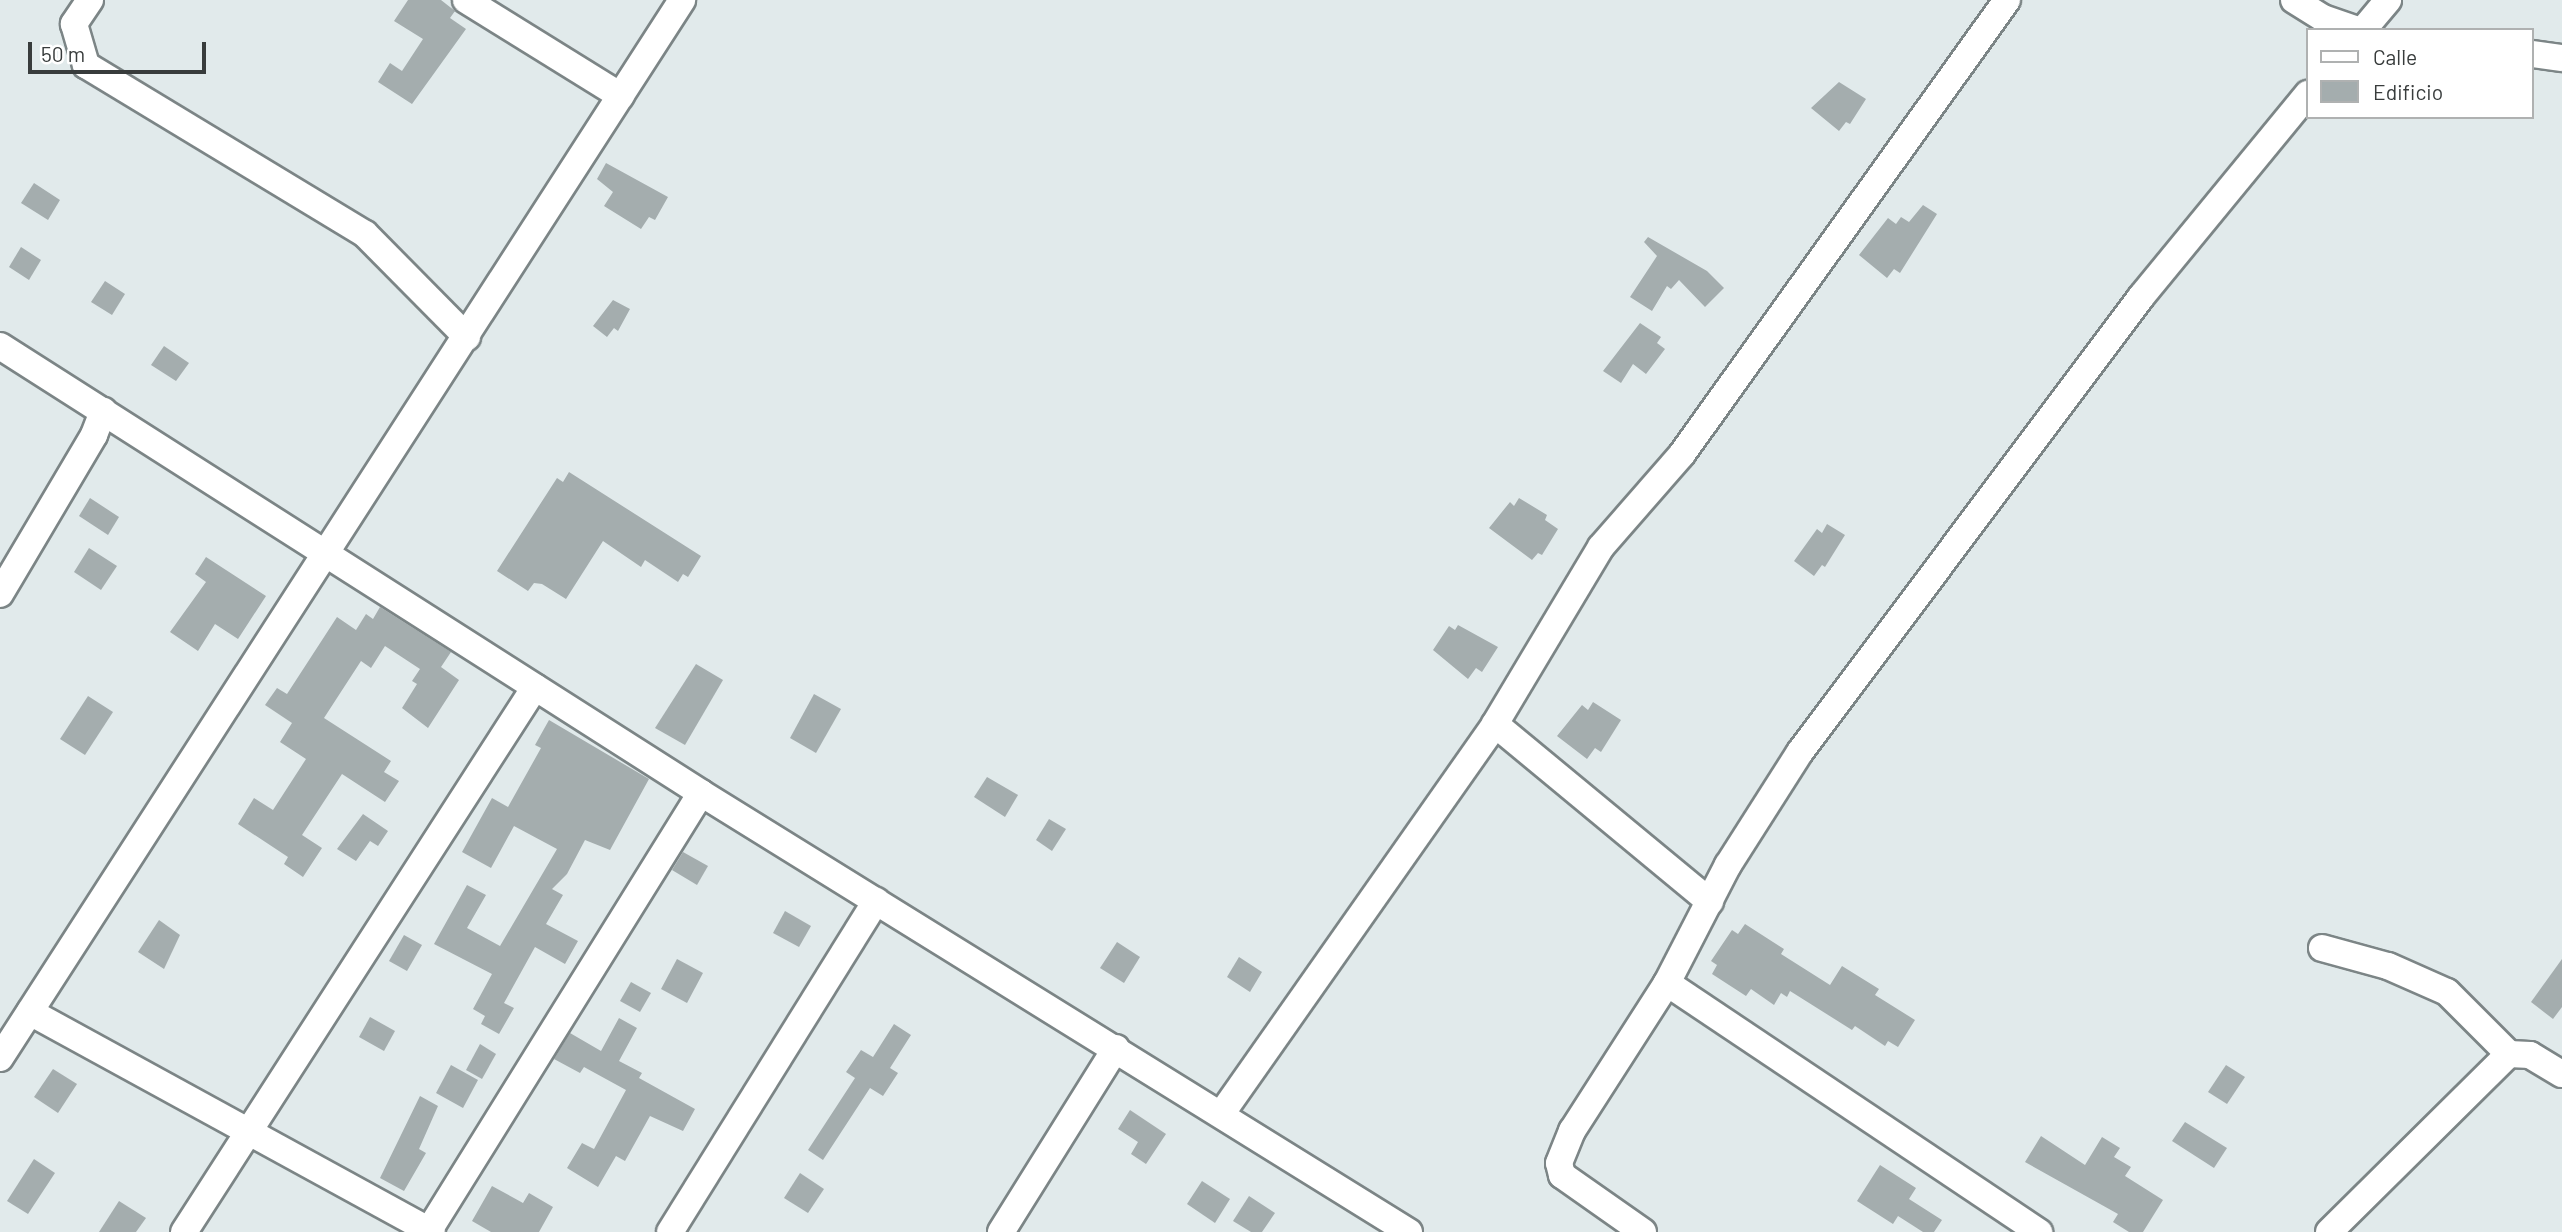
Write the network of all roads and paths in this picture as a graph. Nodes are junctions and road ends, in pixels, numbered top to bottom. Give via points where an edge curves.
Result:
1 (90, 0) edge
2 (466, 0) edge
3 (682, 0) edge
4 (2007, 0) edge
5 (2294, 0) edge
6 (2388, 0) edge
7 (2354, 28) edge
8 (2362, 28) edge
9 (2534, 54) edge
10 (2562, 58) edge
11 (621, 96) junction
12 (2306, 96) edge
13 (467, 337) junction
14 (0, 346) edge
15 (103, 411) junction
16 (329, 553) junction
17 (0, 594) edge
18 (535, 687) junction
19 (1495, 724) junction
20 (701, 793) junction
21 (876, 901) junction
22 (1710, 902) junction
23 (2322, 948) dead end
24 (1667, 983) junction
25 (30, 1013) junction
26 (1116, 1048) junction
27 (2509, 1054) junction
28 (0, 1057) edge
29 (2562, 1074) edge
30 (1222, 1113) junction
31 (248, 1132) junction
32 (430, 1231) edge
33 (184, 1232) edge
34 (670, 1232) edge
35 (1001, 1232) edge
36 (1409, 1232) edge
37 (1643, 1232) edge
38 (2039, 1232) edge
39 (2329, 1232) edge

1 - 13 street via 74,24 86,65 365,234
2 - 11 street
3 - 11 street
4 - 19 street via 1682,454 1601,547
5 - 7 street via 2323,18
6 - 8 street
9 - 10 street
11 - 13 street
12 - 22 street via 2141,297 1904,610 1779,784
13 - 16 street
14 - 15 street
15 - 16 street
15 - 17 street via 94,435
16 - 18 street
16 - 25 street
18 - 20 street
18 - 31 street
19 - 22 street
19 - 30 street
20 - 21 street
20 - 32 street
21 - 26 street
21 - 34 street
22 - 24 street
23 - 27 street via 2388,966 2447,992
24 - 37 street via 1572,1131 1559,1163 1571,1185
24 - 38 street
25 - 28 street
25 - 31 street
26 - 30 street
26 - 35 street
27 - 29 street via 2530,1055
27 - 39 street
30 - 36 street
31 - 32 street
31 - 33 street

